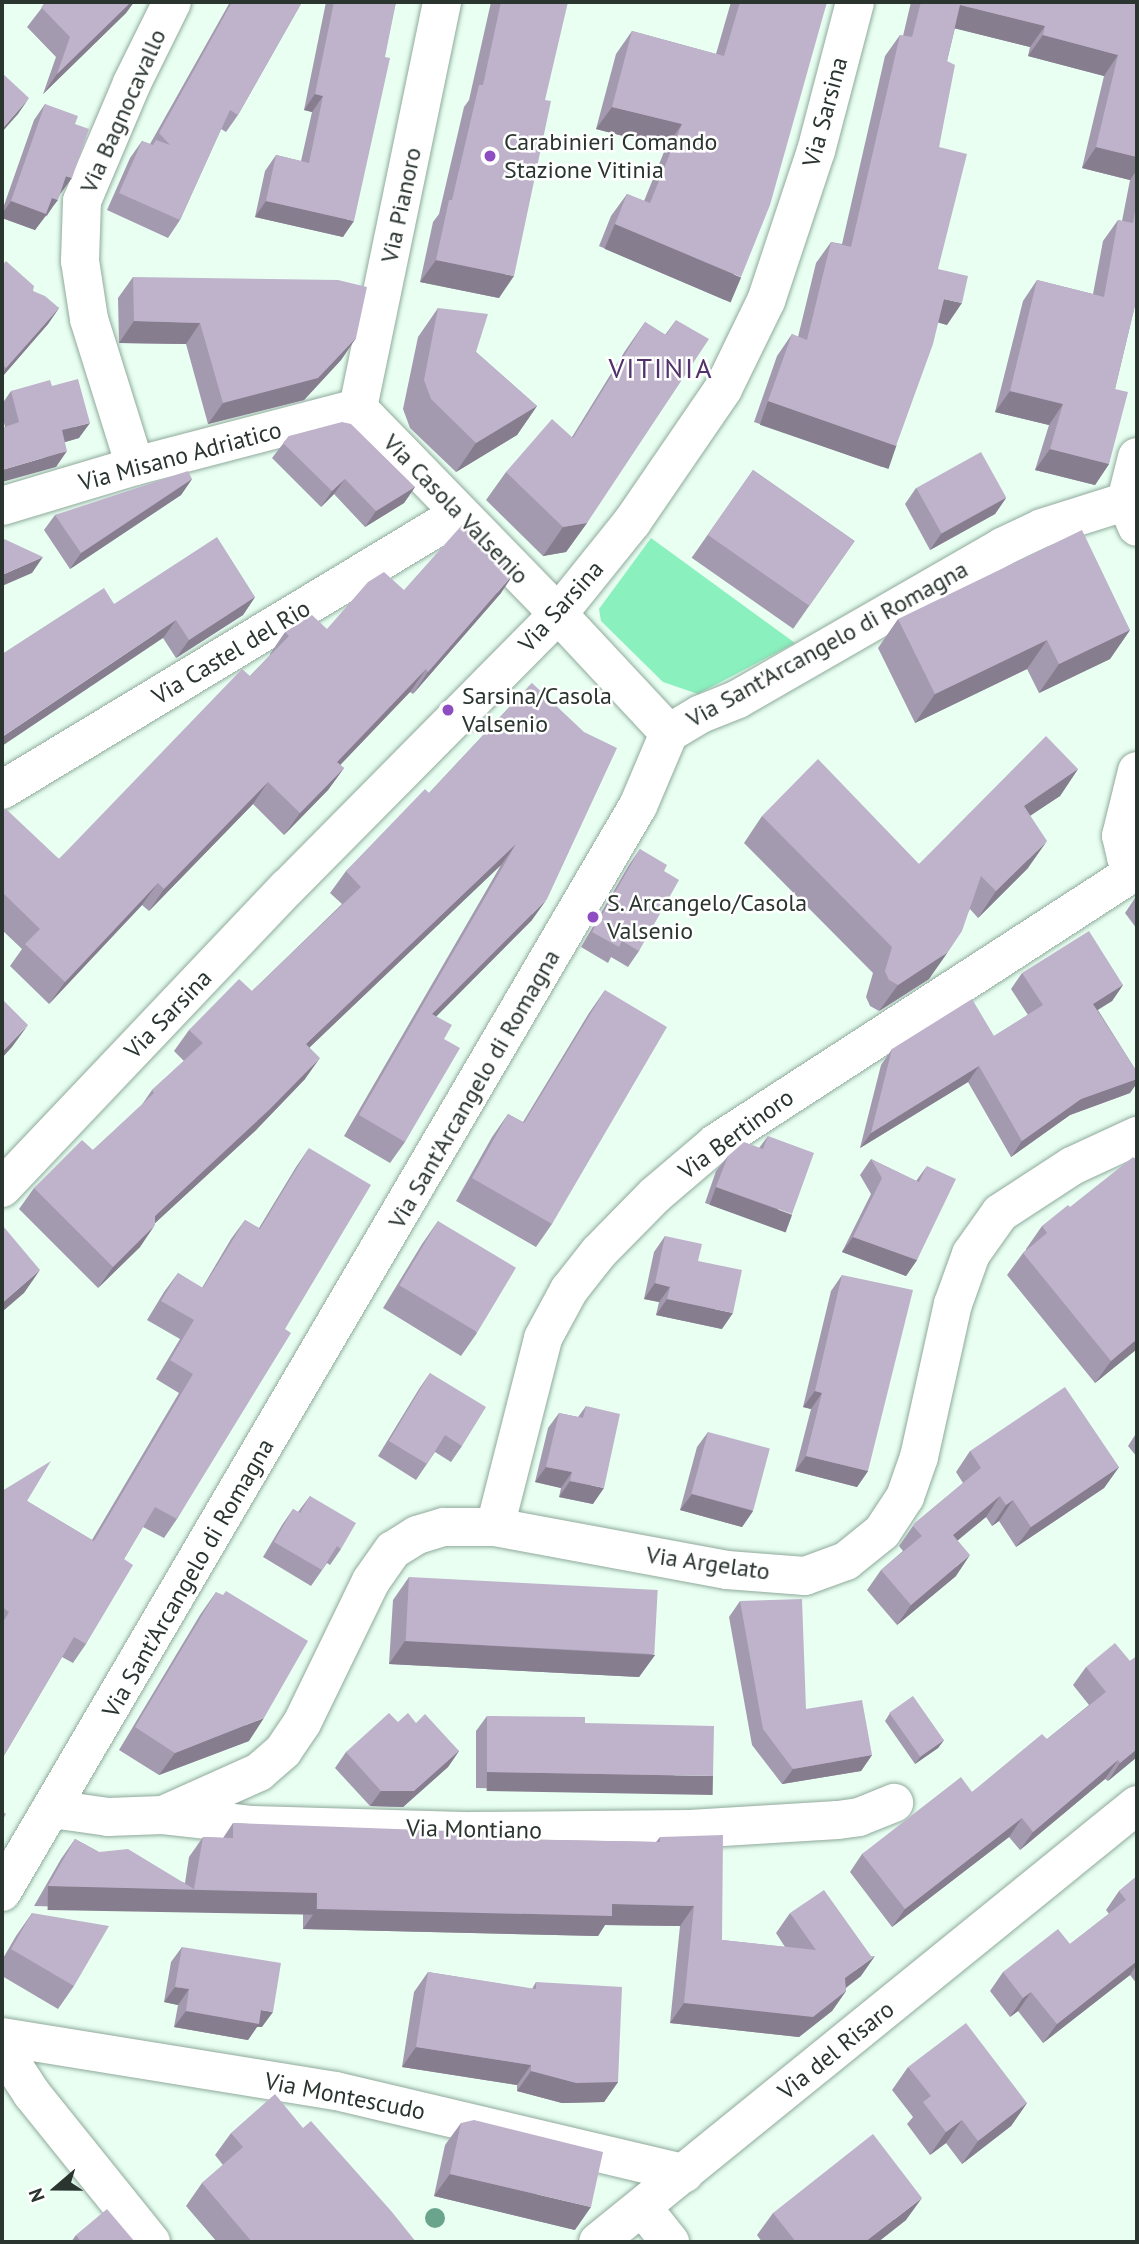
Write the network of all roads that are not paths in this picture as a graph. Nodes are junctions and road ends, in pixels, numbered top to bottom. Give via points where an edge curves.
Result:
1 (172, 2) edge
2 (442, 2) edge
3 (855, 2) edge
4 (358, 408) junction
5 (1137, 457) edge
6 (135, 466) junction
7 (2, 506) edge
8 (1134, 509) edge
9 (459, 514) junction
10 (558, 614) junction
11 (668, 733) junction
12 (1137, 771) edge
13 (2, 790) edge
14 (1137, 871) edge
15 (1137, 1136) edge
16 (2, 1188) edge
17 (495, 1527) junction
18 (894, 1803) dead end
19 (1137, 1805) edge
20 (52, 1809) junction
21 (163, 1815) junction
22 (2, 1892) edge
23 (2, 2037) edge
24 (2, 2048) edge
25 (684, 2173) junction
26 (642, 2207) junction
27 (151, 2242) edge
28 (598, 2242) edge
29 (670, 2242) edge

1 - 6 street, Via Bagnocavallo via 82,201 80,261 89,319
2 - 4 street, Via Pianoro
3 - 10 street, Via Sarsina via 816,150 766,301 723,389 632,522
4 - 6 street, Via Misano Adriatico
4 - 9 street, Via Casola Valsenio
5 - 8 street
6 - 7 street, Via Misano Adriatico
8 - 11 street, Via Sant'Arcangelo di Romagna via 1042,528 1002,547 738,699
9 - 10 street, Via Casola Valsenio
9 - 13 street, Via Castel del Rio
10 - 11 street, Via Casola Valsenio
10 - 16 street, Via Sarsina
11 - 20 street, Via Sant'Arcangelo di Romagna via 631,818
12 - 14 street via 1121,836 1126,857
14 - 17 street, Via Bertinoro via 766,1108 716,1143 636,1214 577,1281 543,1338
15 - 17 street, Via Argelato via 1072,1166 1000,1213 971,1254 953,1304 919,1457 905,1497 882,1532 846,1561 805,1576 727,1570
17 - 21 street, Via Argelato via 444,1527 416,1535 393,1550 353,1613 302,1723 283,1751 259,1772
18 - 21 street, Via Montiano via 838,1820 690,1829 252,1825
19 - 25 street, Via del Risaro via 1040,1902
20 - 21 street, Via Montiano via 108,1817
20 - 22 street, Via Sant'Arcangelo di Romagna
23 - 25 street, Via Montescudo via 336,2091
24 - 27 street via 32,2094
25 - 26 street, Via del Risaro
26 - 28 street, Via del Risaro
26 - 29 street

